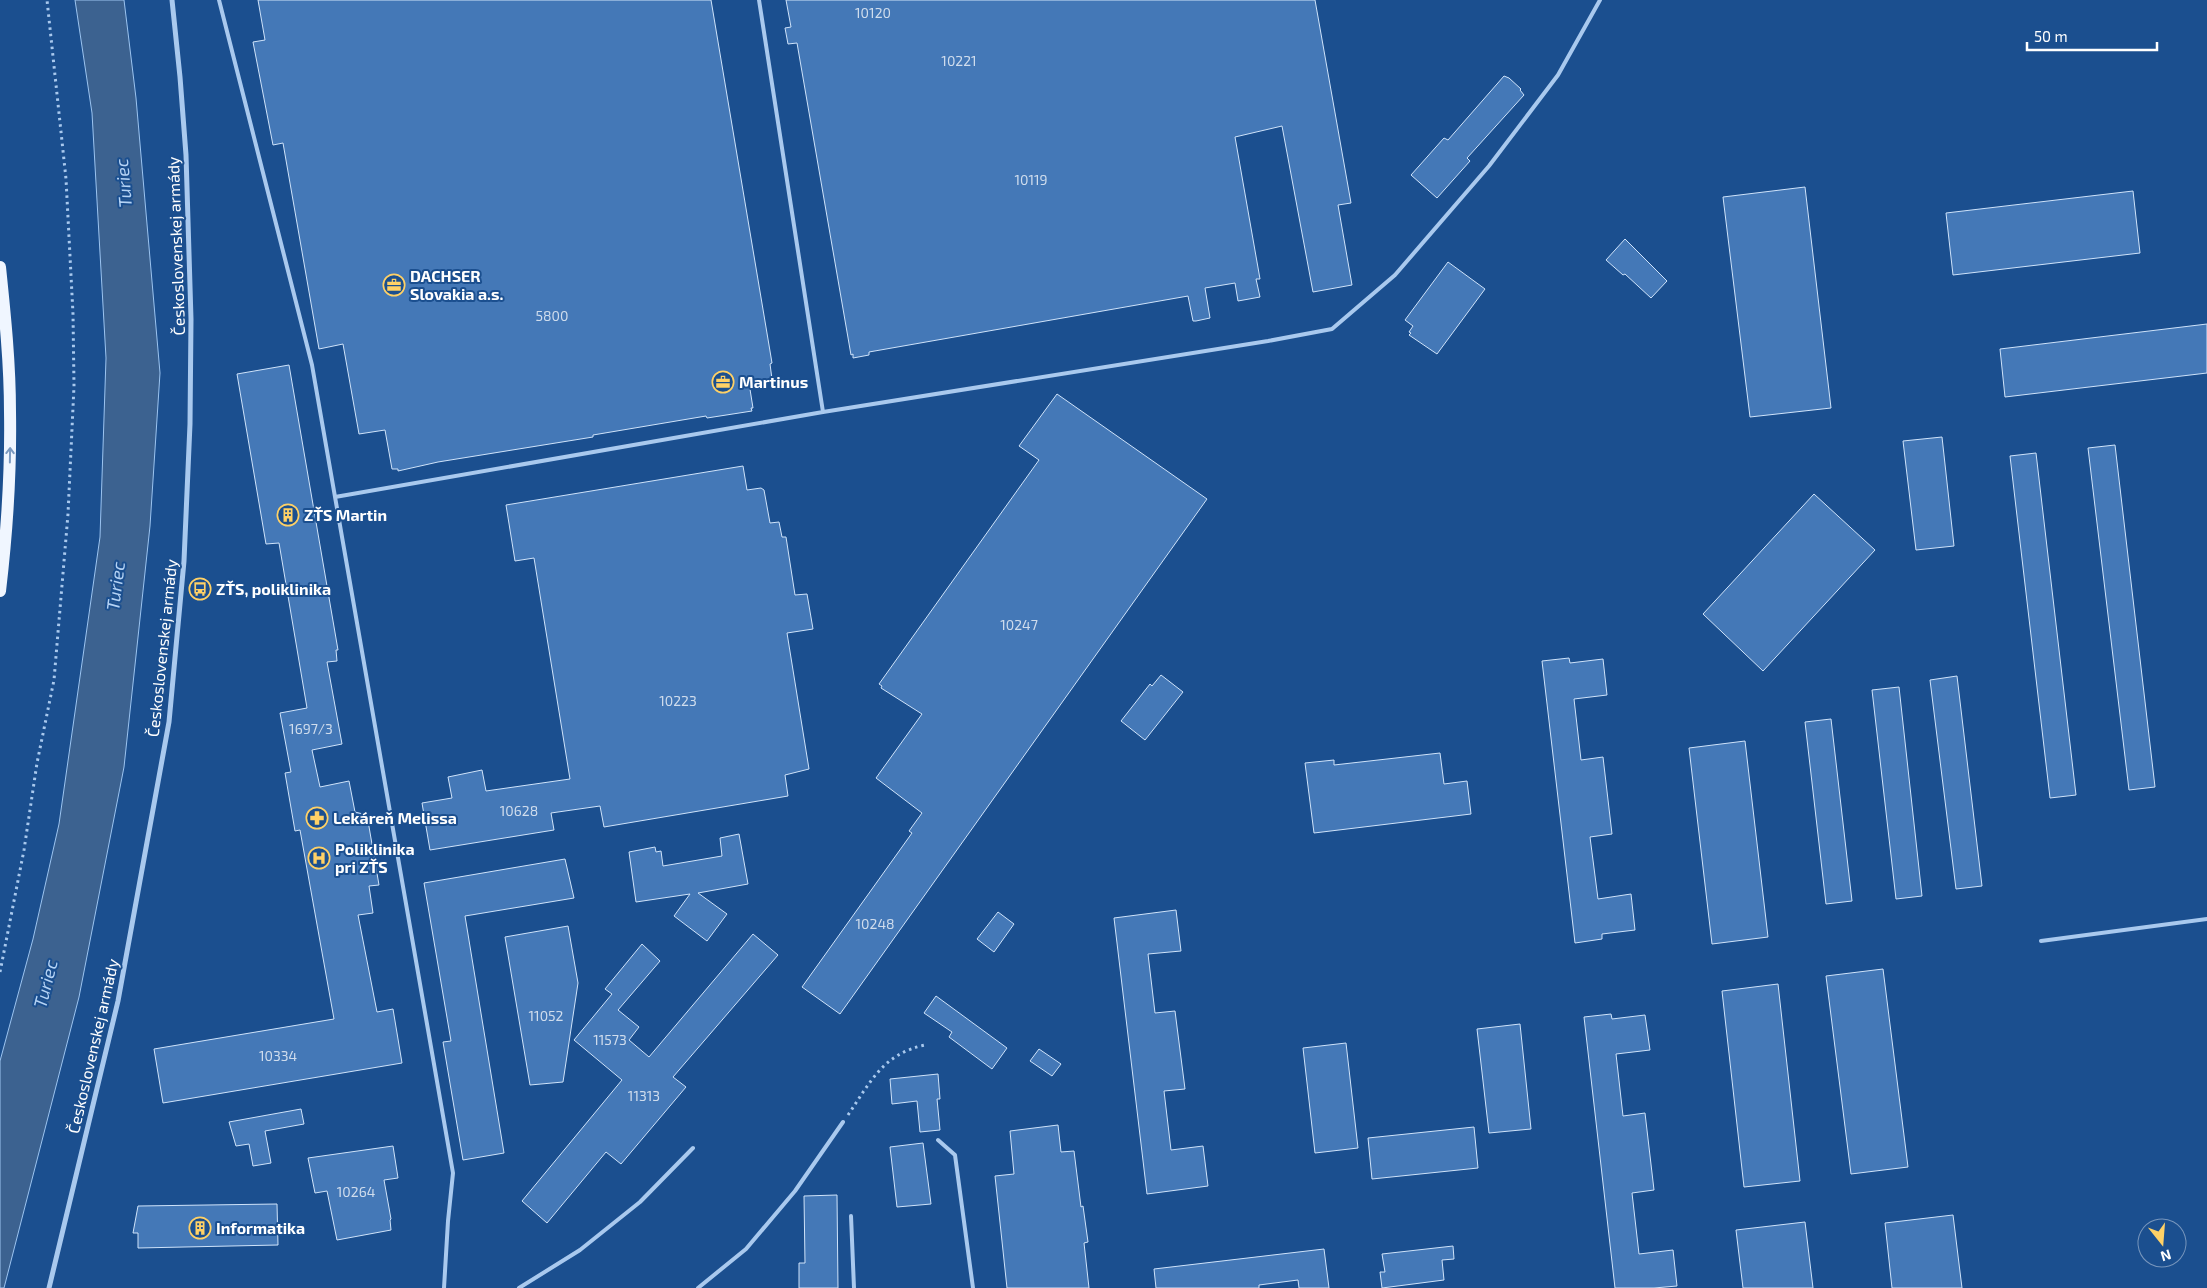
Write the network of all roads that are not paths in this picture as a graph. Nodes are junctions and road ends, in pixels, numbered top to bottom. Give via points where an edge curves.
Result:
1 (172, 0) edge
2 (219, 0) edge
3 (759, 0) edge
4 (1600, 0) edge
5 (0, 267) edge
6 (823, 412) junction
7 (335, 496) junction
8 (0, 591) edge
9 (2207, 919) edge
10 (2041, 941) dead end
11 (843, 1122) road end
12 (938, 1140) dead end
13 (693, 1148) dead end
14 (851, 1216) dead end
15 (50, 1288) edge
16 (444, 1288) edge
17 (519, 1288) edge
18 (698, 1288) edge
19 (854, 1288) edge
20 (973, 1288) edge

1 - 15 street, Československej armády via 186,155 191,318 184,561 169,722 118,1001
2 - 7 lane via 312,365
3 - 6 lane
4 - 6 lane via 1558,75 1489,166 1396,275 1332,329
8 -> 5 main road via 7,513 10,412
6 - 7 lane
7 - 16 lane via 453,1173
9 - 10 lane
11 - 18 lane via 795,1191 746,1249
12 - 20 lane via 955,1155
13 - 17 lane via 632,1208 580,1250
14 - 19 lane

